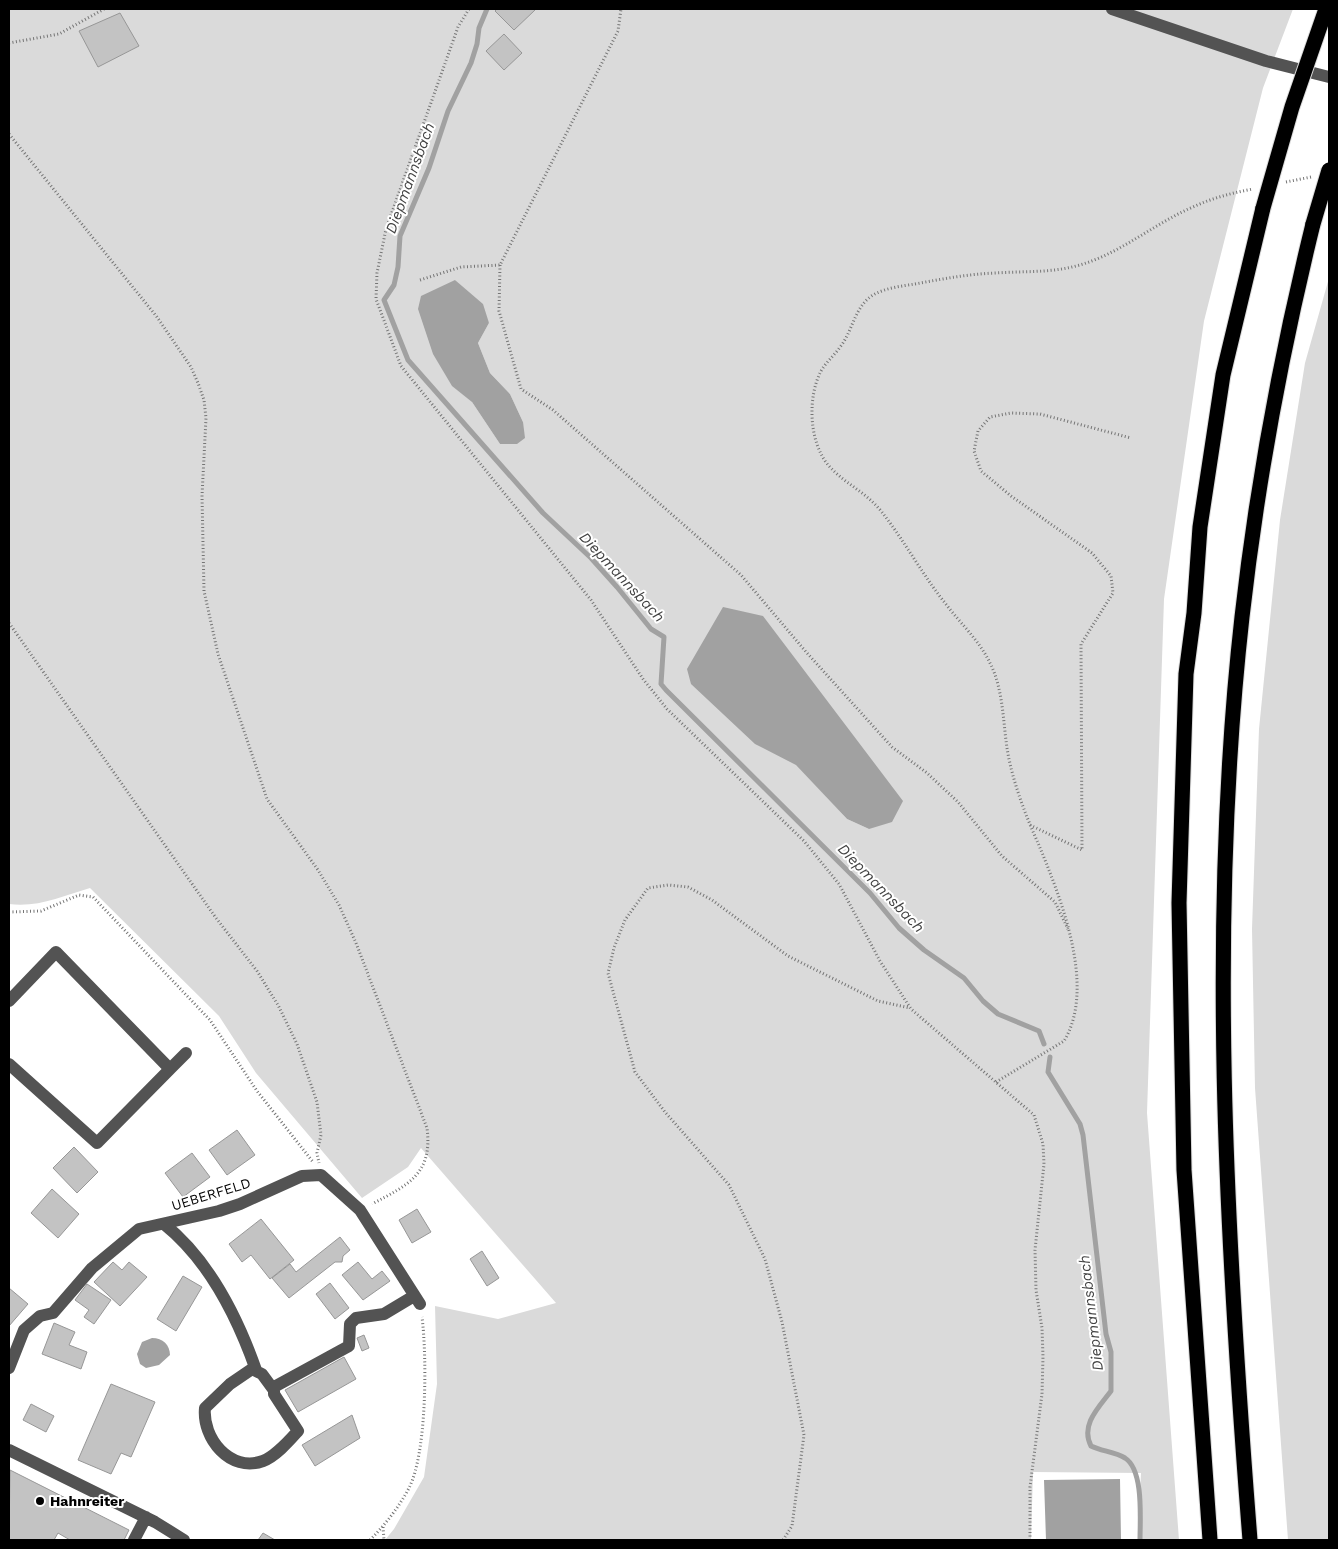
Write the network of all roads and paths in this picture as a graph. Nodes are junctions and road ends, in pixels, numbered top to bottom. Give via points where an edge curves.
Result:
1 (104, 9) edge
2 (469, 9) edge
3 (621, 9) edge
4 (1112, 9) edge
5 (1326, 9) edge
6 (9, 43) edge
7 (1329, 77) edge
8 (9, 134) edge
9 (1325, 173) edge
10 (1282, 183) dead end
11 (1254, 189) dead end
12 (500, 265) junction
13 (420, 280) dead end
14 (1131, 438) dead end
15 (9, 623) edge
16 (1030, 825) junction
17 (9, 912) edge
18 (1072, 938) junction
19 (9, 1001) edge
20 (911, 1009) junction
21 (186, 1053) dead end
22 (10, 1069) edge
23 (170, 1069) junction
24 (996, 1082) junction
25 (320, 1174) junction
26 (360, 1210) junction
27 (164, 1224) junction
28 (417, 1300) junction
29 (9, 1368) edge
30 (256, 1370) junction
31 (273, 1389) junction
32 (9, 1450) edge
33 (146, 1517) junction
34 (383, 1527) junction
35 (134, 1540) edge
36 (184, 1540) edge
37 (370, 1540) edge
38 (384, 1540) edge
39 (783, 1540) edge
40 (1030, 1540) edge
41 (1210, 1540) edge
42 (1250, 1540) edge

1 - 6 path via 58,34
2 - 20 path via 458,27 386,229 377,273 376,299 401,366 591,600 666,708 804,841 839,884 880,961
3 - 12 path via 618,31
4 - 7 street via 1266,61
5 - 41 highway, bridge via 1292,107 1263,208 1223,375 1200,527 1186,674 1179,904 1184,1170
8 - 26 path via 157,316 191,367 200,390 206,418 202,496 204,591 218,654 267,799 339,904 426,1128 428,1154 415,1177
9 - 10 path
9 - 42 highway, bridge via 1280,367 1262,464 1242,620 1228,794 1224,1030 1228,1169
11 - 16 path via 1192,207 1082,265 1034,272 972,274 883,291 872,296 858,311 840,349 820,372 813,394 813,432 822,456 829,466 863,492 880,510 992,664 1008,752
12 - 13 path via 461,267
12 - 18 path via 499,311 521,389 553,410 741,575 806,653 892,747 958,802 1002,856 1055,902
14 - 16 path via 1040,414 1011,413 990,417 978,431 974,451 981,471 1092,553 1111,576 1113,593 1081,644 1082,850
15 - 25 path via 278,1005 297,1044 317,1102 321,1135 317,1152
16 - 18 path via 1057,888
17 - 25 path via 41,911 79,895 93,897 210,1020 273,1113 310,1155
18 - 24 path via 1075,1007 1070,1031 1064,1041
19 - 23 street via 56,952
20 - 24 path
20 - 39 path via 878,1001 788,956 712,900 688,887 648,888 625,920 614,948 608,974 635,1072 665,1112 729,1185 765,1259 782,1322 804,1435 792,1526
21 - 23 street
22 - 23 street via 97,1143
24 - 40 path via 1034,1115 1043,1154 1035,1250 1036,1290 1042,1328 1042,1394 1030,1488
25 - 26 street
25 - 27 street, UEBERFELD via 302,1176 240,1204
26 - 28 street
27 - 29 street, UEBERFELD via 148,1226 129,1236 92,1268 52,1313 31,1323 24,1330
27 - 30 street via 180,1236 204,1266 238,1322
28 - 31 street via 384,1314 356,1318 350,1324 349,1346
28 - 34 path via 424,1340 424,1395 418,1459 410,1487
30 - 31 street
30 - 31 street via 247,1371 205,1408 212,1441 232,1460 264,1461 298,1431
32 - 33 street
33 - 35 street
33 - 36 street
34 - 37 path
34 - 38 path

